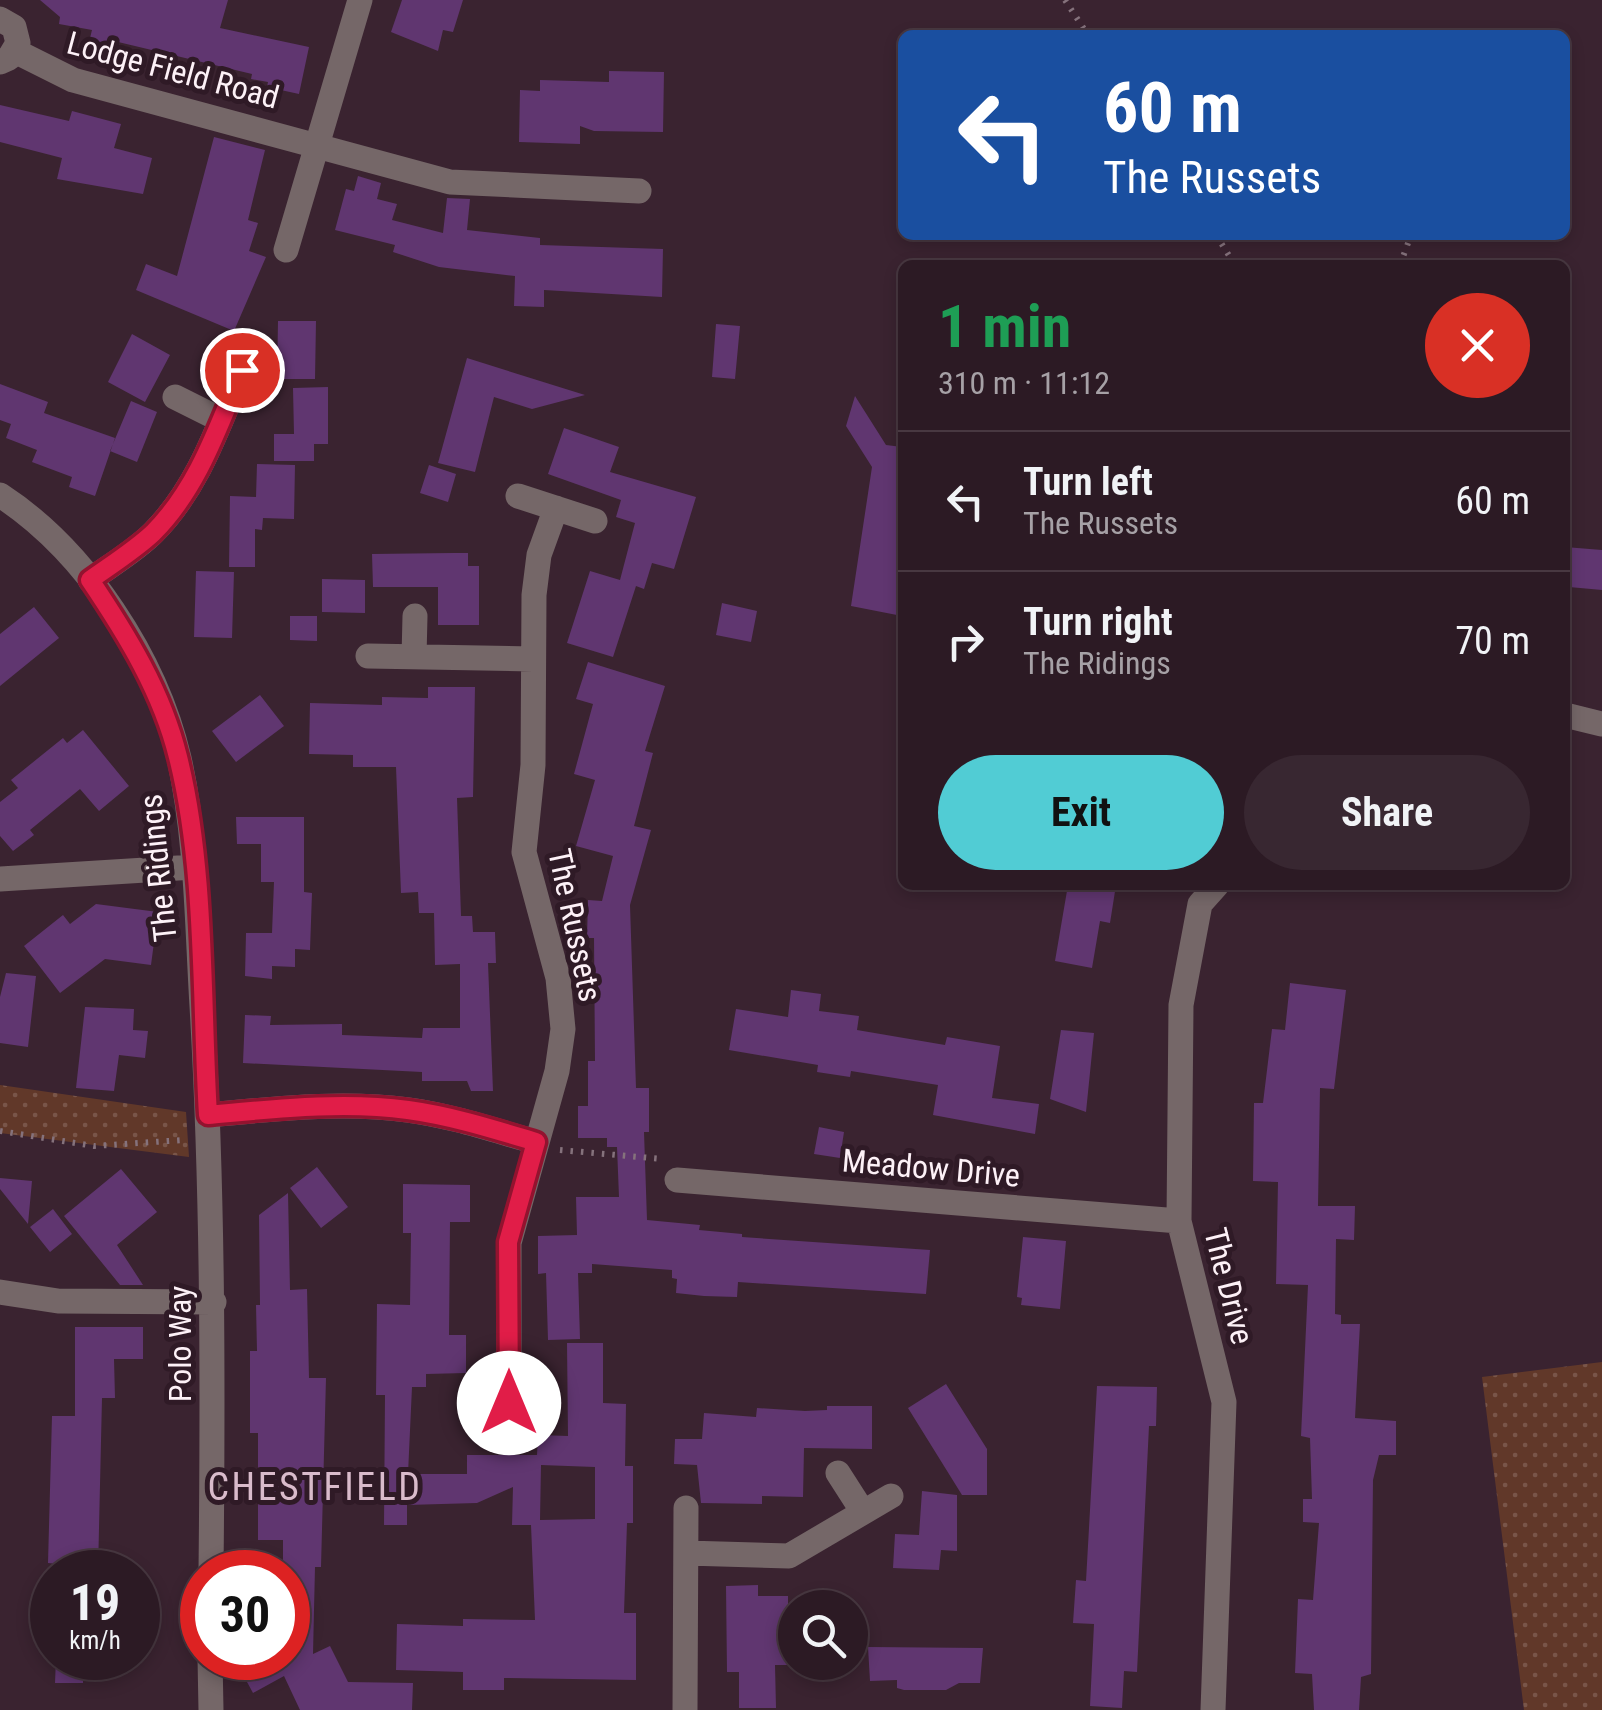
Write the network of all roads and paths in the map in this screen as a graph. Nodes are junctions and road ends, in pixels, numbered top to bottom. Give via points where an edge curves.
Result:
1 (360, 0) edge
2 (1065, 0) edge
3 (0, 19) edge
4 (1085, 30) edge
5 (8, 56) edge
6 (317, 144) junction
7 (639, 191) dead end
8 (286, 250) dead end
9 (242, 370) dead end
10 (175, 396) dead end
11 (221, 420) junction
12 (0, 495) edge
13 (518, 496) dead end
14 (556, 508) junction
15 (595, 520) dead end
16 (90, 580) junction
17 (414, 616) dead end
18 (368, 656) dead end
19 (414, 657) junction
20 (533, 659) junction
21 (1570, 715) edge
22 (1602, 724) edge
23 (194, 867) junction
24 (0, 878) edge
25 (1213, 890) edge
26 (208, 1115) junction
27 (0, 1131) edge
28 (536, 1142) junction
29 (690, 1180) joint
30 (1179, 1222) junction
31 (0, 1292) edge
32 (214, 1302) junction
33 (470, 1403) dead end
34 (509, 1403) junction
35 (547, 1404) dead end
36 (838, 1473) dead end
37 (891, 1496) dead end
38 (686, 1508) dead end
39 (863, 1512) junction
40 (211, 1550) edge
41 (686, 1553) junction
42 (210, 1680) edge
43 (211, 1710) edge
44 (685, 1710) edge
45 (1214, 1710) edge

1 - 6 street
2 - 4 path
3 - 5 street, Lodge Field Road via 18,35
5 - 6 street, Lodge Field Road via 73,80
6 - 7 street, Lodge Field Road via 450,182
6 - 8 street
9 - 11 street
10 - 11 street
11 - 16 street via 175,507
12 - 16 street, The Ridings
13 - 14 street
14 - 15 street
14 - 20 street, The Russets via 539,555
16 - 23 street, The Ridings via 158,696 179,758
17 - 19 street
18 - 19 street
19 - 20 street
20 - 28 street, The Russets via 524,852 558,978 563,1029
21 - 22 street
23 - 24 street
23 - 26 street, The Ridings
25 - 30 street, The Drive via 1200,904 1181,1005
26 - 27 path via 187,1140 142,1146 94,1146
26 - 28 street via 295,1107 404,1109
26 - 32 street, Polo Way
28 - 29 path via 558,1150 696,1162
28 - 34 street, The Russets via 508,1242
29 - 30 street, Meadow Drive
30 - 45 street, The Drive via 1224,1402
31 - 32 street via 58,1301
32 - 40 street, Polo Way
33 - 34 street
34 - 35 street
36 - 39 street
37 - 39 street
38 - 41 street
39 - 41 street via 789,1556
41 - 44 street
42 - 43 street

